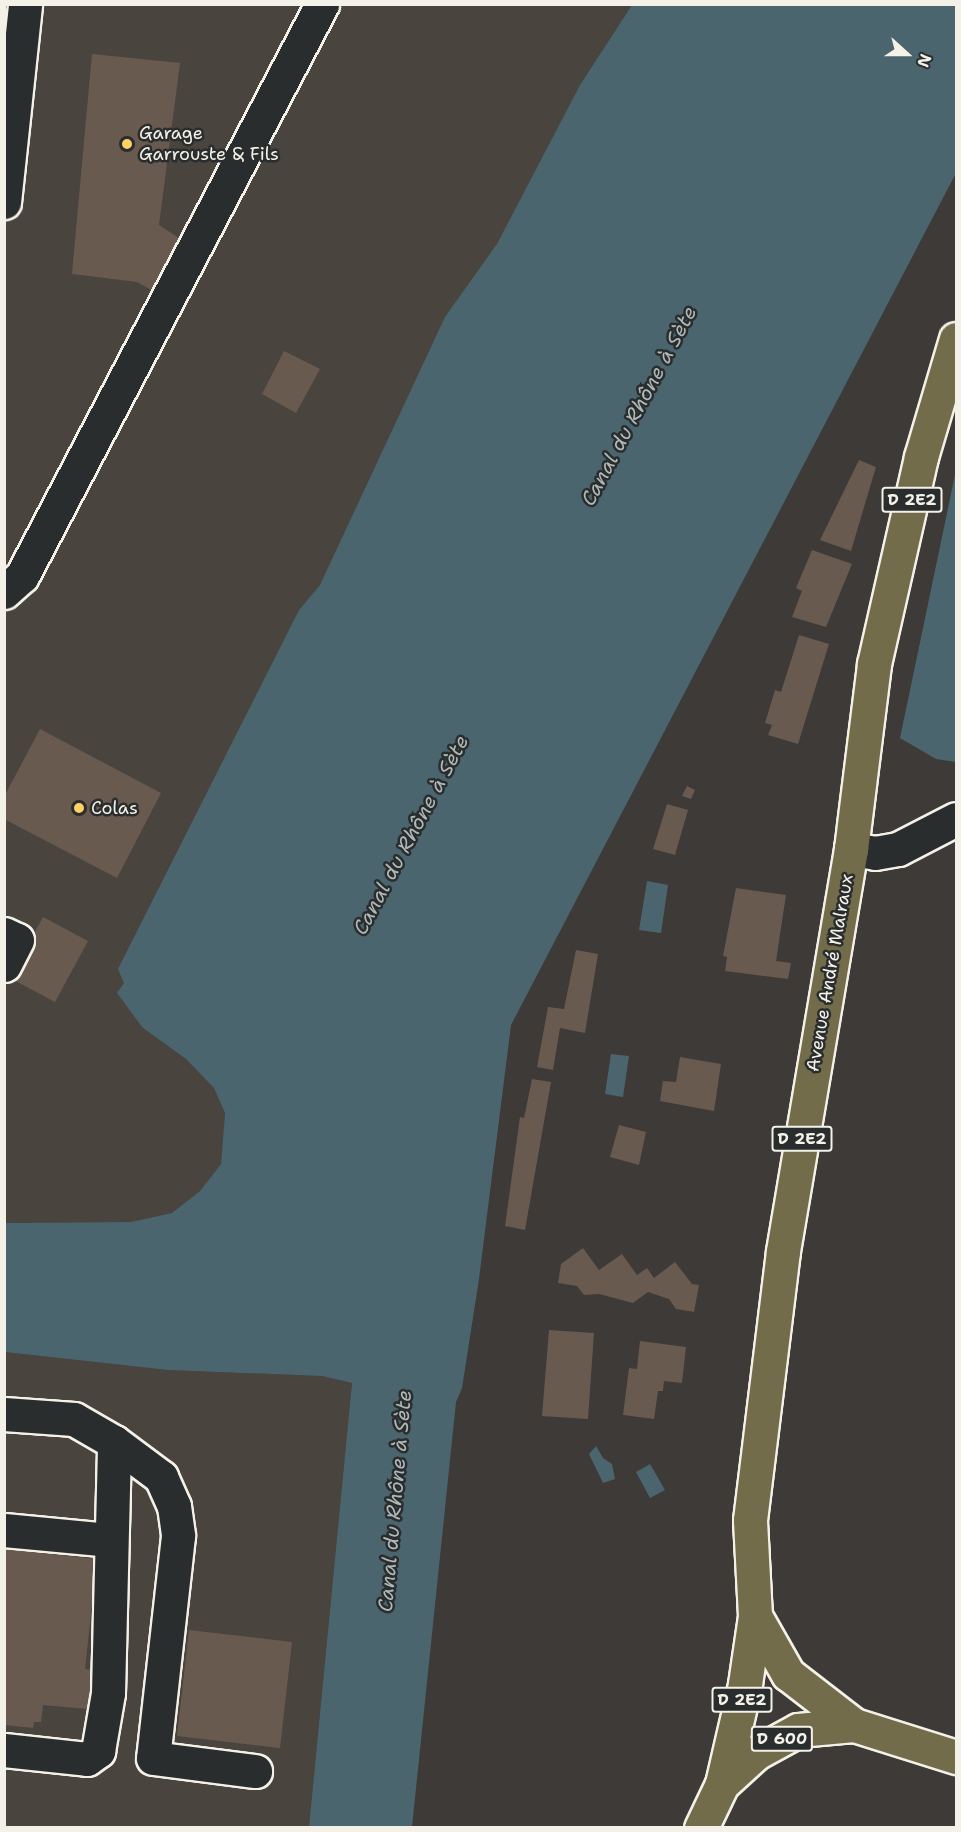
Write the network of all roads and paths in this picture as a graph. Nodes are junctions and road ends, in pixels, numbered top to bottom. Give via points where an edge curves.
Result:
1 (25, 4) edge
2 (322, 4) edge
3 (4, 202) edge
4 (957, 339) edge
5 (4, 592) edge
6 (957, 819) edge
7 (851, 849) junction
8 (4, 934) edge
9 (4, 965) edge
10 (4, 1414) edge
11 (114, 1442) junction
12 (4, 1530) edge
13 (109, 1540) junction
14 (755, 1616) junction
15 (854, 1725) junction
16 (4, 1750) edge
17 (957, 1757) edge
18 (255, 1771) dead end
19 (722, 1784) junction
20 (701, 1827) edge

1 - 3 street
2 - 5 street via 22,576
4 - 7 main road, Avenue André Malraux / D 2E2 via 921,457 874,664
6 - 7 street via 898,849 875,853
7 - 14 main road, Avenue André Malraux / D 2E2 via 783,1251 750,1520
8 - 9 street via 17,940
10 - 11 street via 74,1419
11 - 13 street
11 - 18 street via 161,1477 174,1506 178,1536 153,1758
12 - 13 street
13 - 16 street via 108,1693 98,1751 87,1759
14 - 15 main road, Avenue André Malraux / D 2E2 via 788,1674
14 - 19 main road, Avenue André Malraux / D 2E2 via 745,1684
15 - 17 main road, D 600
15 - 19 main road, D 600 via 798,1730 756,1753
19 - 20 main road, D 600

